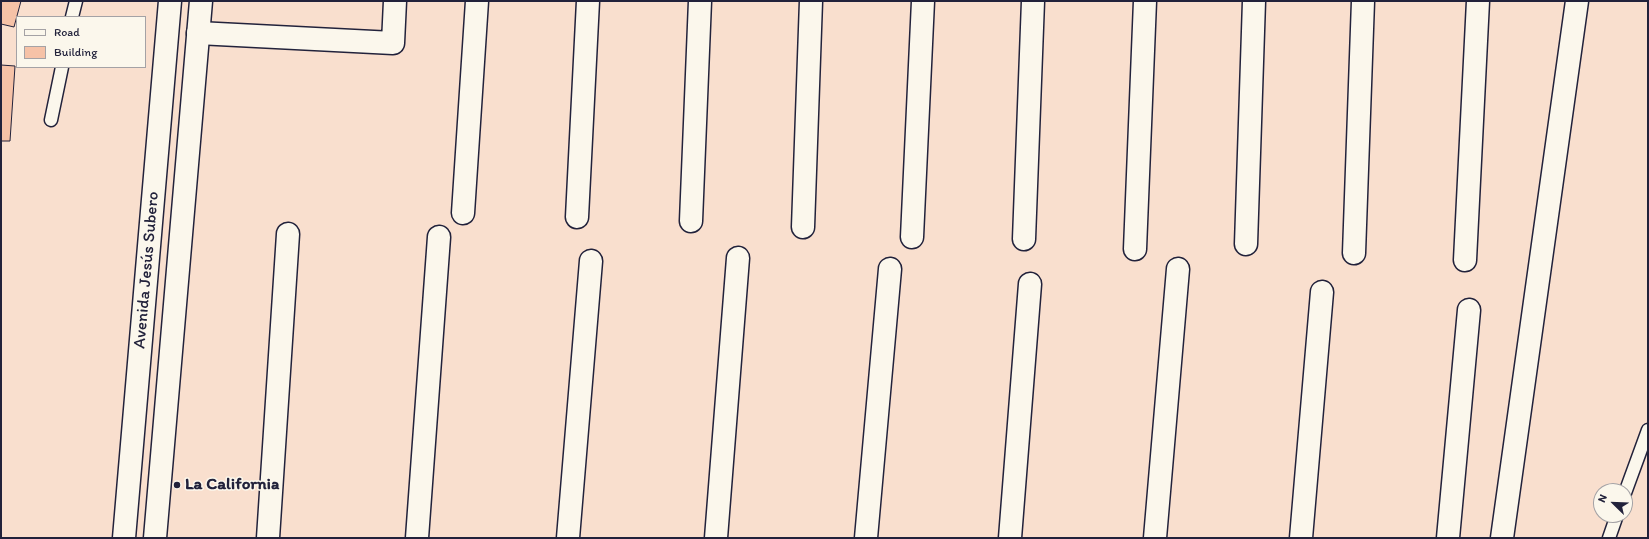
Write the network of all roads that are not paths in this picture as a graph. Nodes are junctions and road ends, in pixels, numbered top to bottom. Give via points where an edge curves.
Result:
1 (76, 1) edge
2 (170, 1) edge
3 (201, 1) edge
4 (395, 1) edge
5 (477, 1) edge
6 (588, 1) edge
7 (700, 1) edge
8 (811, 1) edge
9 (922, 1) edge
10 (1033, 1) edge
11 (1145, 1) edge
12 (1254, 1) edge
13 (1363, 1) edge
14 (1478, 1) edge
15 (1577, 1) edge
16 (72, 16) edge
17 (198, 33) junction
18 (62, 68) edge
19 (51, 120) dead end
20 (463, 213) dead end
21 (577, 217) dead end
22 (691, 221) dead end
23 (803, 227) dead end
24 (288, 234) dead end
25 (439, 237) dead end
26 (912, 237) dead end
27 (1024, 239) dead end
28 (1246, 244) dead end
29 (1135, 248) dead end
30 (1354, 253) dead end
31 (738, 258) dead end
32 (1465, 260) dead end
33 (590, 261) dead end
34 (890, 269) dead end
35 (1178, 269) dead end
36 (1030, 284) dead end
37 (1322, 292) dead end
38 (1469, 310) dead end
39 (1648, 430) edge
40 (1629, 483) edge
41 (1614, 523) edge
42 (124, 538) edge
43 (155, 538) edge
44 (268, 538) edge
45 (417, 538) edge
46 (568, 538) edge
47 (716, 538) edge
48 (866, 538) edge
49 (1010, 538) edge
50 (1155, 538) edge
51 (1301, 538) edge
52 (1448, 538) edge
53 (1502, 538) edge
54 (1609, 538) edge

1 - 16 lane
2 - 42 street, Avenida Jesús Subero
3 - 17 street, Avenida Jesús Subero
4 - 17 street via 393,43
5 - 20 street
6 - 21 street
7 - 22 street
8 - 23 street
9 - 26 street
10 - 27 street
11 - 29 street
12 - 28 street
13 - 30 street
14 - 32 street
15 - 53 street
17 - 43 street, Avenida Jesús Subero
18 - 19 lane
24 - 44 street
25 - 45 street
31 - 47 street
33 - 46 street
34 - 48 street
35 - 50 street
36 - 49 street
37 - 51 street
38 - 52 street
39 - 40 lane
41 - 54 lane

